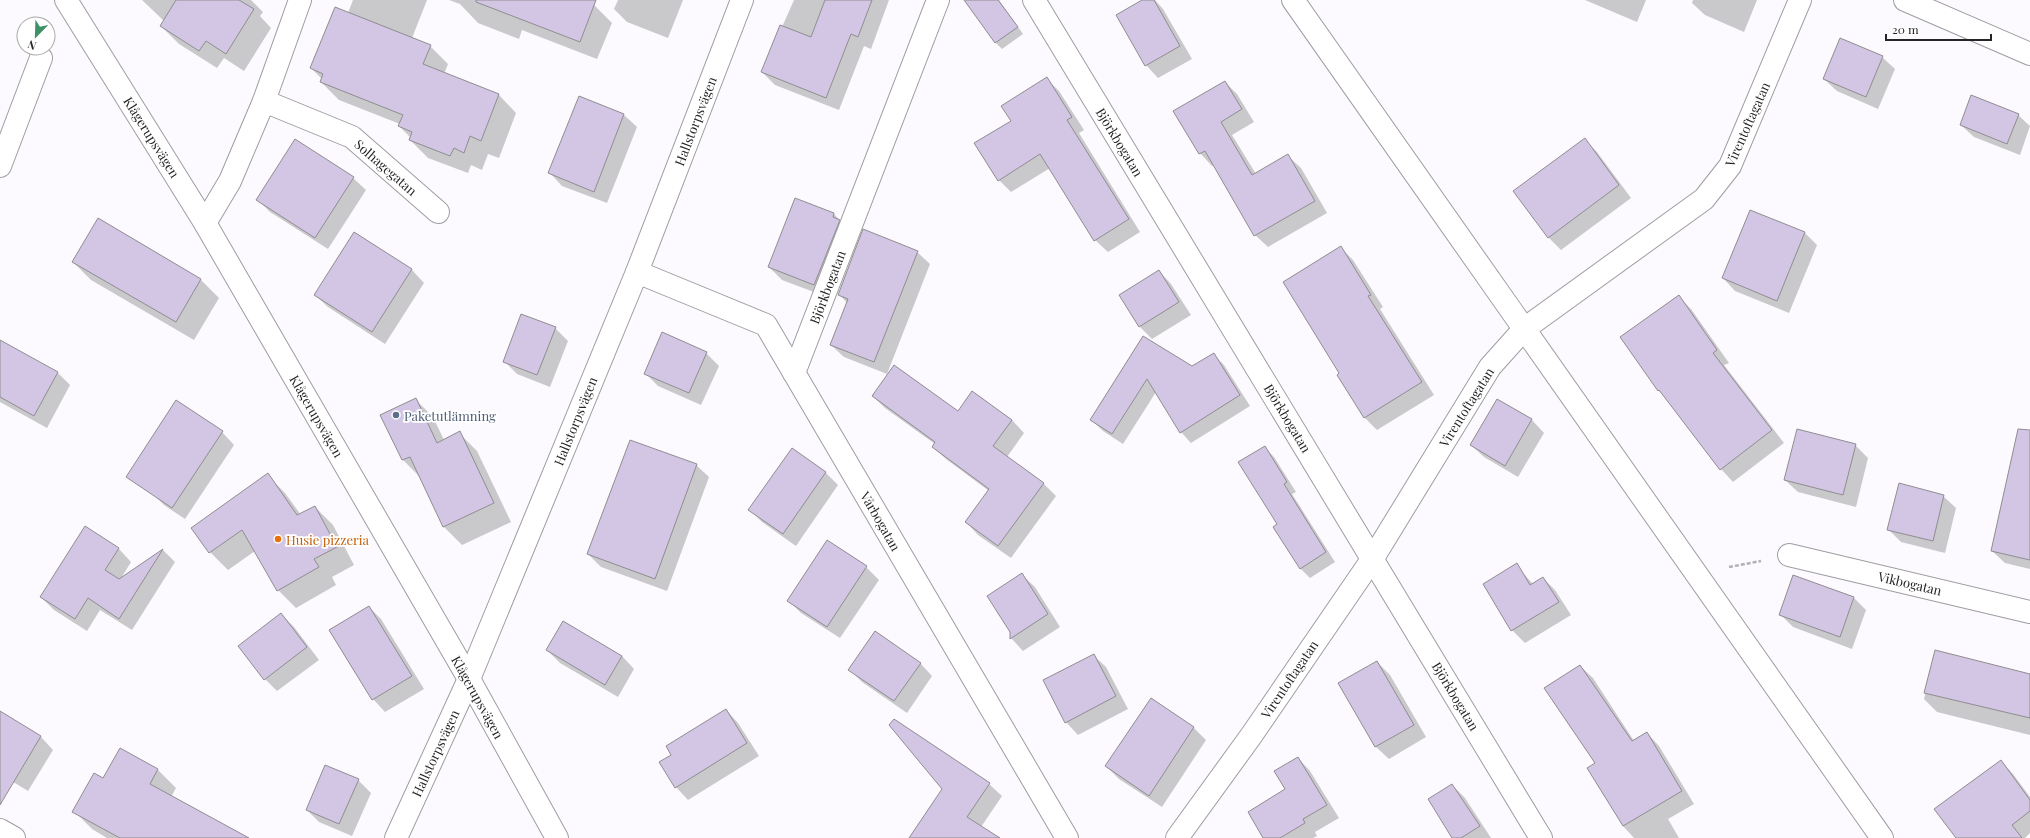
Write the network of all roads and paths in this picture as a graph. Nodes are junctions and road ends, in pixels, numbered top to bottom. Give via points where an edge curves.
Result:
1 (66, 0) edge
2 (300, 0) edge
3 (742, 0) edge
4 (938, 0) edge
5 (1034, 0) edge
6 (1293, 0) edge
7 (1800, 0) edge
8 (1906, 0) edge
9 (2030, 54) edge
10 (41, 58) dead end
11 (264, 101) junction
12 (0, 166) edge
13 (438, 212) dead end
14 (205, 223) junction
15 (637, 272) junction
16 (1524, 329) junction
17 (794, 372) junction
18 (1789, 555) joint
19 (1373, 558) junction
20 (1696, 574) junction
21 (2030, 612) edge
22 (468, 679) junction
23 (0, 830) edge
24 (14, 838) edge
25 (396, 838) edge
26 (557, 838) edge
27 (1067, 838) edge
28 (1177, 838) edge
29 (1541, 838) edge
30 (1882, 838) edge

1 - 14 street, Klågerupsvägen
2 - 11 street
3 - 15 street, Hallstorpsvägen
4 - 17 street, Björkbogatan
5 - 19 street, Björkbogatan
6 - 16 street
7 - 16 street, Virentoftagatan via 1730,166 1704,199
8 - 9 street
10 - 12 street
11 - 13 street, Solhagegatan via 352,137
11 - 14 street via 230,181
14 - 22 street, Klågerupsvägen
15 - 17 street, Vårbogatan via 766,325
15 - 22 street, Hallstorpsvägen
16 - 19 street, Virentoftagatan via 1490,367
16 - 20 street
17 - 27 street, Vårbogatan
18 - 20 path
18 - 21 street, Vikbogatan
19 - 28 street, Virentoftagatan via 1251,736
19 - 29 street, Björkbogatan
20 - 30 street
22 - 25 street, Hallstorpsvägen
22 - 26 street, Klågerupsvägen
23 - 24 street

